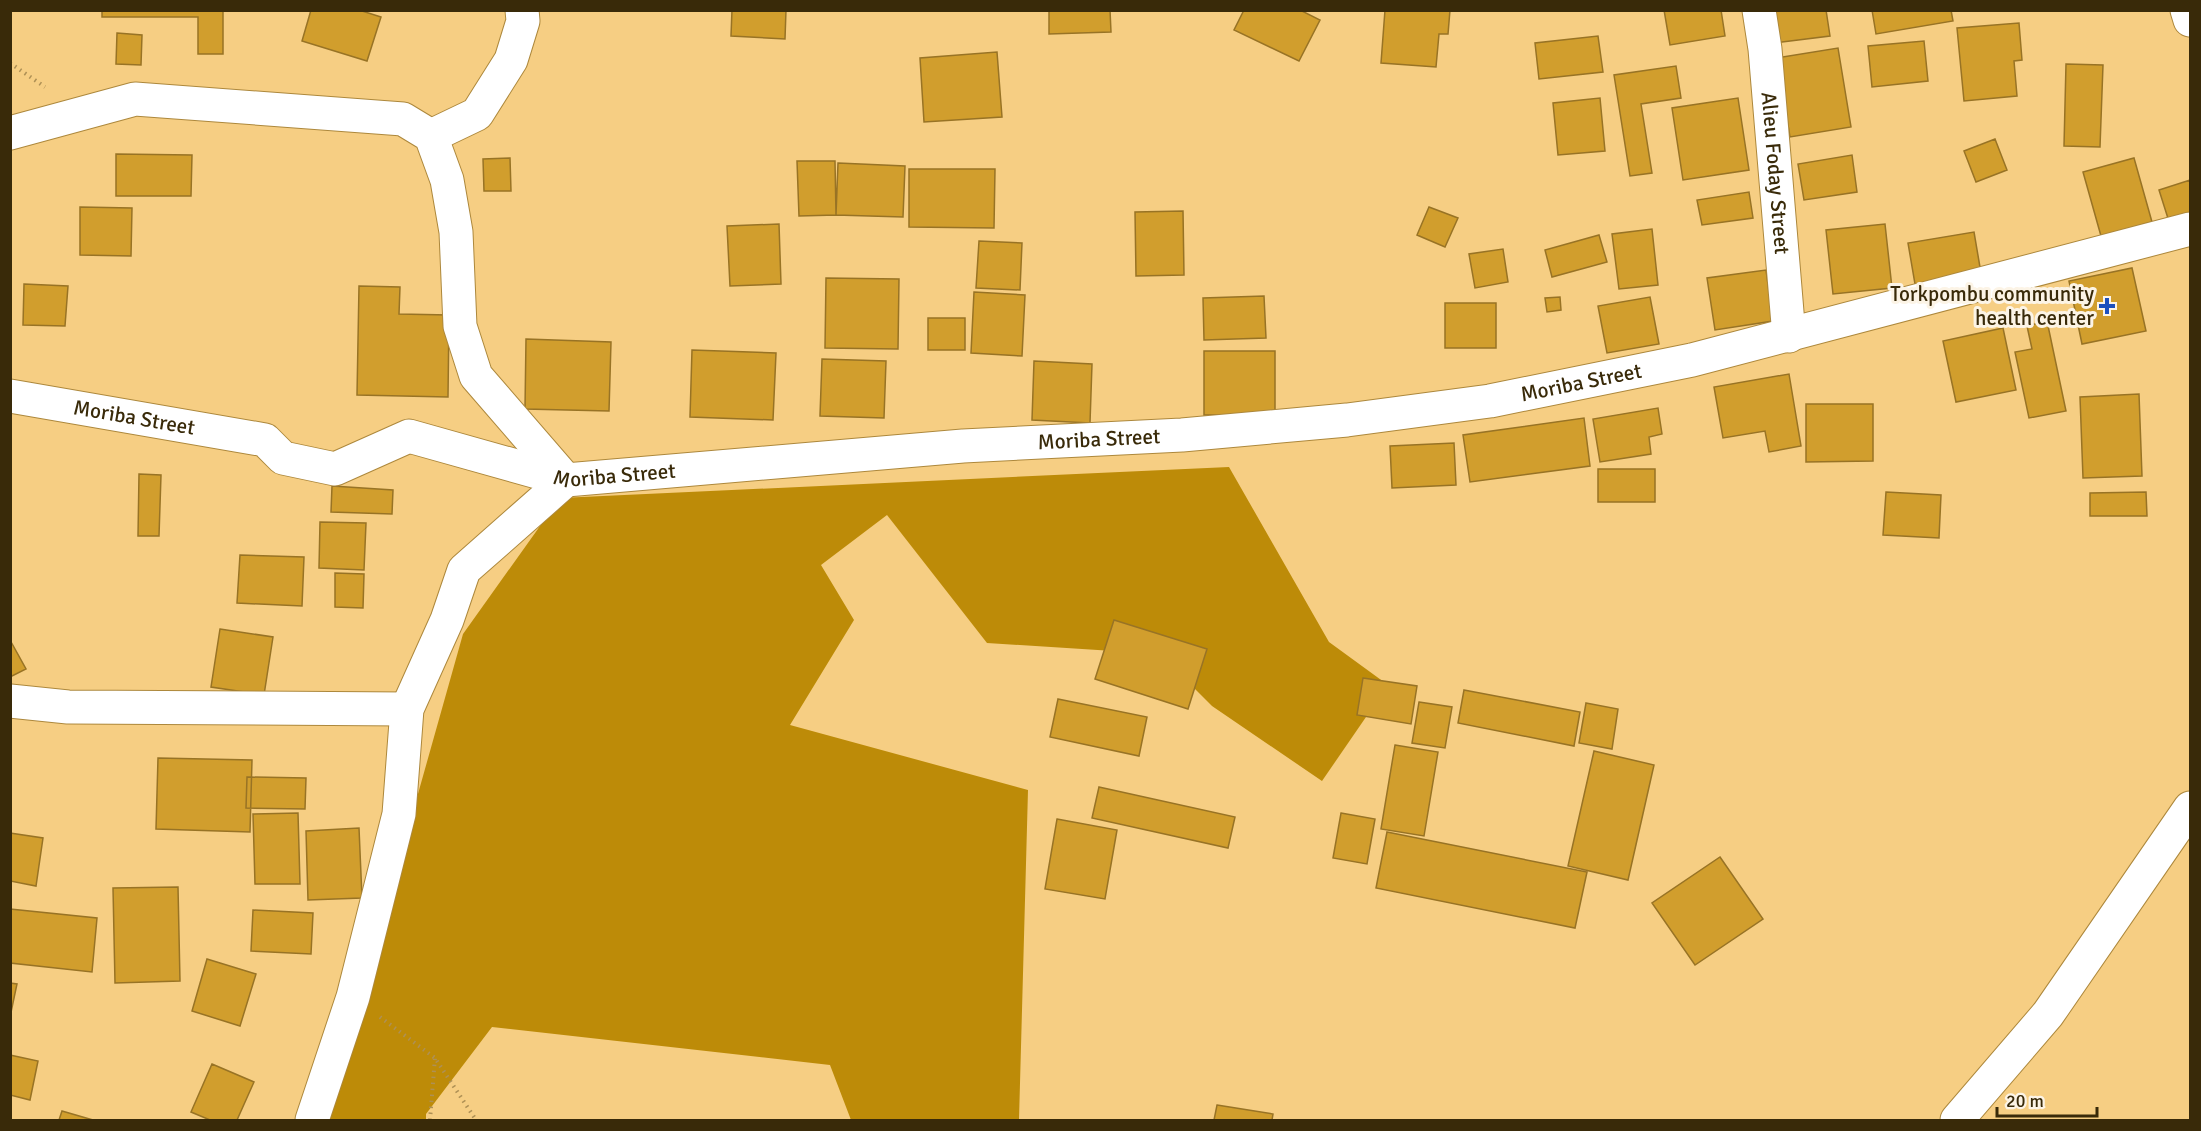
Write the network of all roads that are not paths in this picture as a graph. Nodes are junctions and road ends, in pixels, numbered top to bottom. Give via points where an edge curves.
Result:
1 (522, 10) edge
2 (1759, 10) edge
3 (2187, 10) edge
4 (2190, 20) edge
5 (10, 133) edge
6 (431, 136) junction
7 (2190, 229) edge
8 (1789, 336) junction
9 (10, 396) edge
10 (566, 480) junction
11 (10, 701) edge
12 (407, 709) junction
13 (2190, 808) edge
14 (312, 1120) edge
15 (1957, 1120) edge

1 - 6 main road via 523,21 511,60 477,114
2 - 8 main road, Alieu Foday Street
3 - 4 main road
5 - 6 main road via 135,99 403,119
6 - 10 main road via 447,180 456,232 460,326 476,376
7 - 8 main road, Moriba Street
8 - 10 main road, Moriba Street via 1490,401 1347,420 1182,435 963,446
9 - 10 main road, Moriba Street via 265,440 283,458 335,469 409,436
10 - 12 main road via 464,570 447,620
11 - 12 main road via 68,707
12 - 14 main road via 399,814 353,997
13 - 15 main road via 2048,1014

